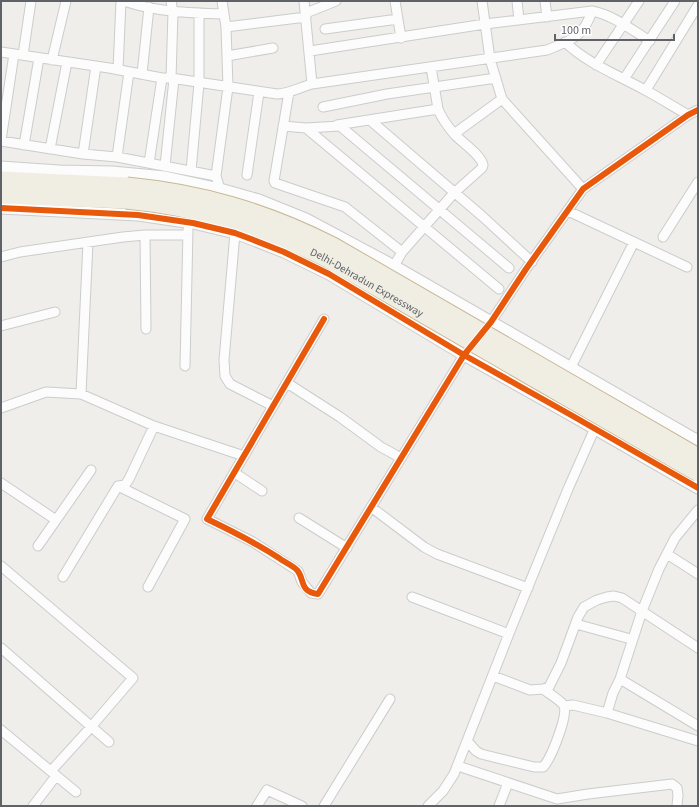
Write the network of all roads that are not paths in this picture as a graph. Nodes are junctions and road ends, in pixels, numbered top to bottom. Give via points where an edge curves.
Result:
1 (31, 1) edge
2 (66, 1) edge
3 (122, 1) edge
4 (170, 1) edge
5 (222, 1) edge
6 (304, 1) edge
7 (336, 1) edge
8 (395, 1) edge
9 (482, 1) edge
10 (517, 1) edge
11 (545, 1) edge
12 (640, 1) edge
13 (675, 1) edge
14 (698, 5) edge
15 (149, 7) junction
16 (592, 11) junction
17 (173, 12) junction
18 (199, 13) junction
19 (224, 14) junction
20 (306, 15) junction
21 (547, 17) junction
22 (398, 19) junction
23 (519, 20) junction
24 (485, 24) junction
25 (624, 24) junction
26 (226, 27) junction
27 (325, 29) dead end
28 (401, 38) junction
29 (650, 41) junction
30 (565, 42) junction
31 (273, 48) dead end
32 (310, 51) junction
33 (1, 52) edge
34 (18, 55) junction
35 (227, 56) junction
36 (39, 58) junction
37 (490, 59) junction
38 (52, 60) junction
39 (67, 62) junction
40 (596, 65) junction
41 (96, 66) junction
42 (431, 67) junction
43 (118, 70) junction
44 (129, 72) junction
45 (142, 74) junction
46 (169, 78) junction
47 (496, 78) junction
48 (624, 79) junction
49 (199, 83) junction
50 (312, 84) junction
51 (228, 87) junction
52 (434, 87) junction
53 (646, 90) junction
54 (259, 92) junction
55 (289, 92) junction
56 (502, 99) junction
57 (323, 107) dead end
58 (438, 109) junction
59 (698, 110) edge
60 (688, 115) junction
61 (370, 120) junction
62 (283, 126) junction
63 (336, 126) junction
64 (306, 128) junction
65 (454, 134) junction
66 (1, 141) edge
67 (24, 145) junction
68 (50, 149) junction
69 (83, 154) junction
70 (117, 157) junction
71 (149, 163) junction
72 (166, 166) junction
73 (1, 167) edge
74 (191, 171) junction
75 (216, 176) junction
76 (247, 176) dead end
77 (1, 180) edge
78 (698, 182) edge
79 (220, 188) junction
80 (583, 189) junction
81 (454, 193) junction
82 (1, 195) edge
83 (1, 208) edge
84 (439, 210) junction
85 (568, 211) junction
86 (188, 223) junction
87 (424, 227) junction
88 (235, 233) junction
89 (145, 235) junction
90 (188, 235) junction
91 (663, 237) dead end
92 (88, 242) junction
93 (634, 242) junction
94 (402, 252) junction
95 (1, 257) edge
96 (532, 262) junction
97 (394, 266) junction
98 (687, 267) dead end
99 (509, 268) dead end
100 (499, 289) dead end
101 (55, 312) dead end
102 (324, 319) dead end
103 (491, 322) junction
104 (1, 326) edge
105 (146, 329) dead end
106 (464, 355) junction
107 (185, 366) dead end
108 (571, 367) junction
109 (287, 383) junction
110 (81, 394) junction
111 (273, 406) junction
112 (1, 408) edge
113 (154, 426) junction
114 (595, 428) junction
115 (698, 441) edge
116 (244, 456) junction
117 (698, 457) edge
118 (401, 458) junction
119 (90, 470) dead end
120 (235, 473) junction
121 (698, 473) edge
122 (1, 483) edge
123 (118, 486) junction
124 (698, 488) edge
125 (262, 491) dead end
126 (371, 507) junction
127 (698, 510) edge
128 (299, 518) dead end
129 (56, 520) junction
130 (38, 546) dead end
131 (347, 548) junction
132 (667, 554) junction
133 (1, 566) edge
134 (698, 574) edge
135 (63, 576) dead end
136 (148, 587) dead end
137 (528, 588) junction
138 (412, 597) dead end
139 (642, 611) junction
140 (576, 624) junction
141 (509, 634) junction
142 (627, 638) dead end
143 (1, 648) edge
144 (698, 648) edge
145 (493, 676) junction
146 (620, 679) junction
147 (543, 689) junction
148 (390, 699) dead end
149 (564, 706) junction
150 (607, 713) junction
151 (698, 726) edge
152 (92, 727) junction
153 (1, 730) edge
154 (109, 742) dead end
155 (468, 742) junction
156 (698, 742) edge
157 (458, 766) junction
158 (54, 774) junction
159 (508, 783) junction
160 (76, 792) dead end
161 (33, 806) edge
162 (257, 806) edge
163 (302, 806) edge
164 (324, 806) edge
165 (428, 806) edge
166 (500, 806) edge
167 (677, 806) edge

1 - 34 street
2 - 38 street
3 - 15 street
3 - 43 street
4 - 17 street
5 - 19 street
6 - 20 street
7 - 20 street
8 - 22 street
9 - 24 street
10 - 23 street
11 - 21 street
12 - 25 street
13 - 29 street
14 - 53 street
15 - 17 street
15 - 45 street
16 - 21 street
16 - 25 street
16 - 30 street via 584,29
17 - 18 street
17 - 46 street
18 - 19 street
18 - 49 street
19 - 26 street
20 - 26 street
20 - 32 street
21 - 23 street
22 - 27 street
22 - 28 street
23 - 24 street
24 - 28 street
24 - 37 street
25 - 29 street
25 - 40 street
26 - 35 street
28 - 32 street
29 - 48 street
30 - 37 street via 547,50
30 - 40 street
31 - 35 street
32 - 50 street
33 - 34 street
34 - 36 street
34 - 66 street
35 - 51 street
36 - 38 street
36 - 67 street
37 - 42 street
37 - 47 street
38 - 39 street
39 - 41 street
39 - 68 street
40 - 48 street
41 - 43 street
41 - 69 street
42 - 50 street
42 - 52 street
43 - 44 street
44 - 45 street
44 - 70 street
45 - 46 street
46 - 49 street
46 - 71 street
46 - 72 street
47 - 52 street
47 - 56 street
48 - 53 street
49 - 51 street
49 - 74 street
50 - 55 street
51 - 54 street
51 - 75 street
52 - 57 street
52 - 58 street
53 - 60 street
54 - 55 street
54 - 76 street
55 - 62 street
56 - 65 street
56 - 80 street
58 - 61 street
58 - 65 street
59 - 60 street
60 - 80 street
61 - 63 street
61 - 81 street
62 - 64 street
62 - 94 street via 275,183 345,207
63 - 64 street
63 - 84 street via 340,126
64 - 87 street
65 - 81 street via 481,158 484,165
66 - 67 street
67 - 68 street
68 - 69 street
69 - 70 street
70 - 71 street
71 - 72 street
72 - 74 street
73 - 79 street via 165,177
74 - 75 street
75 - 79 street
77 - 117 highway, Delhi-Dehradun Expressway, bridge via 127,186 173,192 212,199 288,224 333,246
78 - 91 street
79 - 97 street via 306,219
80 - 85 street
81 - 84 street
81 - 96 street
82 - 121 highway, Delhi-Dehradun Expressway, bridge via 126,200 171,206 215,215 276,235 326,258
83 - 86 street via 138,215
84 - 87 street
84 - 99 street
85 - 93 street
85 - 96 street
86 - 88 street
86 - 90 street
87 - 94 street
87 - 100 street
88 - 106 street via 284,252 329,274
88 - 111 street via 224,360 225,376 230,384
89 - 90 street
89 - 92 street
89 - 105 street
90 - 107 street
92 - 95 street
92 - 110 street
93 - 98 street
93 - 108 street
94 - 97 street
96 - 103 street
97 - 103 street
101 - 104 street
102 - 109 street
103 - 106 street
103 - 108 street
106 - 114 street
106 - 118 street
108 - 115 street
109 - 111 street
109 - 118 street
110 - 112 street via 46,392
110 - 113 street
111 - 116 street
113 - 116 street
113 - 123 street via 129,479 125,485
114 - 124 street
114 - 137 street
116 - 120 street
118 - 126 street
119 - 129 street
120 - 125 street
120 - 131 street via 207,519 253,542 298,571 302,582 311,593 318,594
122 - 129 street
123 - 135 street
123 - 136 street via 185,519
126 - 131 street
126 - 137 street via 437,554
127 - 132 street via 675,538
128 - 131 street
129 - 130 street
132 - 134 street
132 - 139 street
133 - 152 street via 133,678
137 - 141 street
138 - 141 street
139 - 140 street via 622,598 607,597 584,607
139 - 144 street
139 - 146 street
140 - 142 street
140 - 147 street via 553,679 548,687
141 - 145 street
143 - 152 street
145 - 147 street via 530,690
145 - 155 street
146 - 150 street
146 - 151 street
147 - 149 street
148 - 164 street
149 - 150 street via 573,705
149 - 155 street via 563,722 553,751 544,767 534,767 481,754
150 - 156 street
152 - 154 street
152 - 158 street
153 - 158 street
155 - 157 street
157 - 159 street
157 - 165 street via 443,791
158 - 160 street
158 - 161 street
159 - 166 street
159 - 167 street via 557,799 672,784 677,788
162 - 163 street via 267,790

